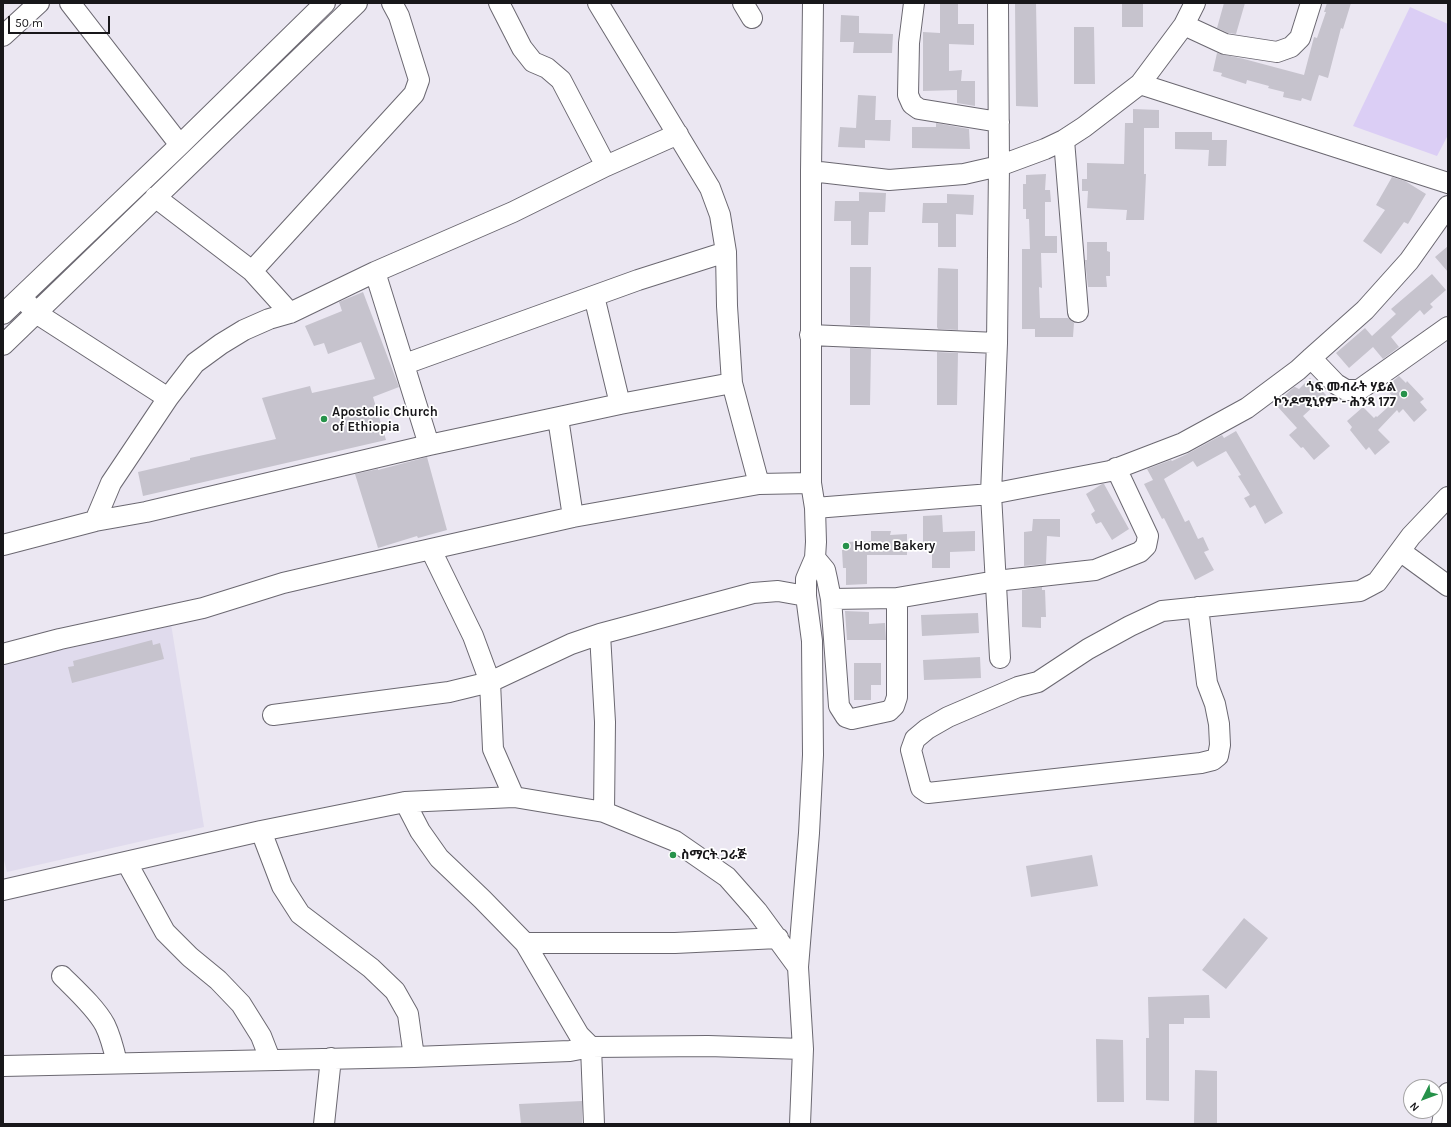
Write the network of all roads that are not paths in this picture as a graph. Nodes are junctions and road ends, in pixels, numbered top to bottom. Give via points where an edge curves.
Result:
1 (39, 3) edge
2 (70, 3) edge
3 (325, 3) edge
4 (357, 3) edge
5 (392, 3) edge
6 (499, 3) edge
7 (598, 3) edge
8 (813, 3) edge
9 (914, 3) edge
10 (998, 3) edge
11 (1195, 3) edge
12 (1312, 3) edge
13 (1184, 25) junction
14 (3, 36) edge
15 (1140, 84) junction
16 (999, 122) junction
17 (678, 134) junction
18 (1064, 140) junction
19 (180, 145) junction
20 (606, 166) junction
21 (1000, 166) junction
22 (811, 171) junction
23 (1448, 183) edge
24 (155, 197) junction
25 (1448, 206) edge
26 (726, 252) junction
27 (252, 271) junction
28 (375, 272) junction
29 (594, 296) junction
30 (21, 297) junction
31 (1078, 312) dead end
32 (36, 313) junction
33 (290, 313) junction
34 (3, 314) edge
35 (1448, 327) edge
36 (810, 335) junction
37 (997, 343) junction
38 (3, 345) edge
39 (1311, 358) junction
40 (404, 364) junction
41 (732, 383) junction
42 (168, 398) junction
43 (620, 404) junction
44 (558, 418) junction
45 (429, 444) junction
46 (1116, 468) junction
47 (811, 483) junction
48 (759, 484) junction
49 (991, 494) junction
50 (1448, 497) edge
51 (815, 508) junction
52 (573, 517) junction
53 (95, 521) junction
54 (3, 545) edge
55 (431, 550) junction
56 (1400, 551) junction
57 (815, 558) junction
58 (996, 581) junction
59 (1448, 586) edge
60 (806, 596) junction
61 (897, 598) junction
62 (831, 599) junction
63 (1198, 607) junction
64 (600, 634) junction
65 (3, 654) edge
66 (1000, 658) dead end
67 (490, 682) junction
68 (273, 715) dead end
69 (514, 797) junction
70 (405, 802) junction
71 (604, 812) junction
72 (262, 831) junction
73 (127, 863) junction
74 (3, 890) edge
75 (778, 938) junction
76 (525, 943) junction
77 (798, 967) junction
78 (62, 976) dead end
79 (591, 1047) junction
80 (803, 1049) junction
81 (414, 1057) junction
82 (331, 1058) junction
83 (270, 1059) junction
84 (117, 1063) junction
85 (3, 1066) edge
86 (1448, 1093) edge
87 (324, 1124) edge
88 (594, 1124) edge
89 (800, 1124) edge
90 (1442, 1124) edge

1 - 14 street
2 - 19 street
3 - 19 street
4 - 24 street
5 - 27 street via 399,16 419,80 414,94
6 - 20 street via 522,48 533,62 547,68 561,80
7 - 17 street
8 - 22 street
9 - 16 street via 909,43 908,95 912,104 919,109
10 - 16 street
11 - 13 street
12 - 13 street via 1300,38 1291,47 1277,52 1225,44
13 - 15 street
15 - 18 street
15 - 23 street
16 - 21 street
17 - 20 street
17 - 26 street via 710,188 720,215
18 - 21 street
18 - 31 street
19 - 30 street
20 - 28 street via 513,212
21 - 22 street via 964,174 889,180
21 - 37 street
22 - 36 street
24 - 27 street
24 - 32 street
25 - 39 street via 1409,261 1365,310
26 - 29 street
26 - 41 street
27 - 33 street
28 - 33 street
28 - 40 street
29 - 40 street
29 - 43 street
30 - 32 street
30 - 34 street
32 - 38 street
32 - 42 street
33 - 42 street via 244,330 221,344 195,363
35 - 39 street via 1359,390 1346,390 1336,384
36 - 37 street
36 - 47 street
37 - 49 street
39 - 46 street via 1248,408 1183,443
40 - 45 street
41 - 43 street
41 - 48 street
42 - 53 street via 111,483
43 - 44 street
44 - 45 street
44 - 52 street
45 - 53 street via 146,512
46 - 49 street
46 - 58 street via 1148,536 1146,546 1140,552 1095,570
47 - 48 street
47 - 51 street
48 - 52 street
49 - 51 street
49 - 58 street
50 - 56 street
51 - 57 street
52 - 55 street
53 - 54 street
55 - 65 street via 283,584 203,608
55 - 67 street via 473,636
56 - 59 street
56 - 63 street via 1377,582 1360,591
57 - 60 street via 806,578
57 - 62 street via 825,570
58 - 61 street
58 - 66 street
60 - 64 street via 778,591 753,592
60 - 77 street via 812,641 812,755 809,833
61 - 62 street
61 - 62 street via 897,697 894,706 889,711 852,719 846,717 839,706
63 - 63 street via 1162,612 1143,620 1088,649 1038,682 1018,687 927,729 915,739 911,750 921,788 928,793 1213,760 1218,756 1220,745 1219,724 1208,683
64 - 67 street via 571,644
64 - 71 street via 605,722
67 - 68 street via 449,692
67 - 69 street via 493,748
69 - 70 street
69 - 71 street
70 - 72 street
70 - 76 street via 420,831 439,858
71 - 75 street via 675,841 727,877
72 - 73 street
72 - 81 street via 282,886 300,914 371,968 395,991 408,1014
73 - 74 street
73 - 83 street via 165,932 241,1004 261,1036
75 - 76 street via 675,943
75 - 77 street
76 - 79 street via 579,1035
77 - 80 street
78 - 84 street via 104,1023 114,1046
79 - 80 street via 708,1046
79 - 81 street via 570,1051
79 - 88 street
80 - 89 street
81 - 82 street
82 - 83 street
82 - 87 street
83 - 84 street
84 - 85 street
86 - 90 street

